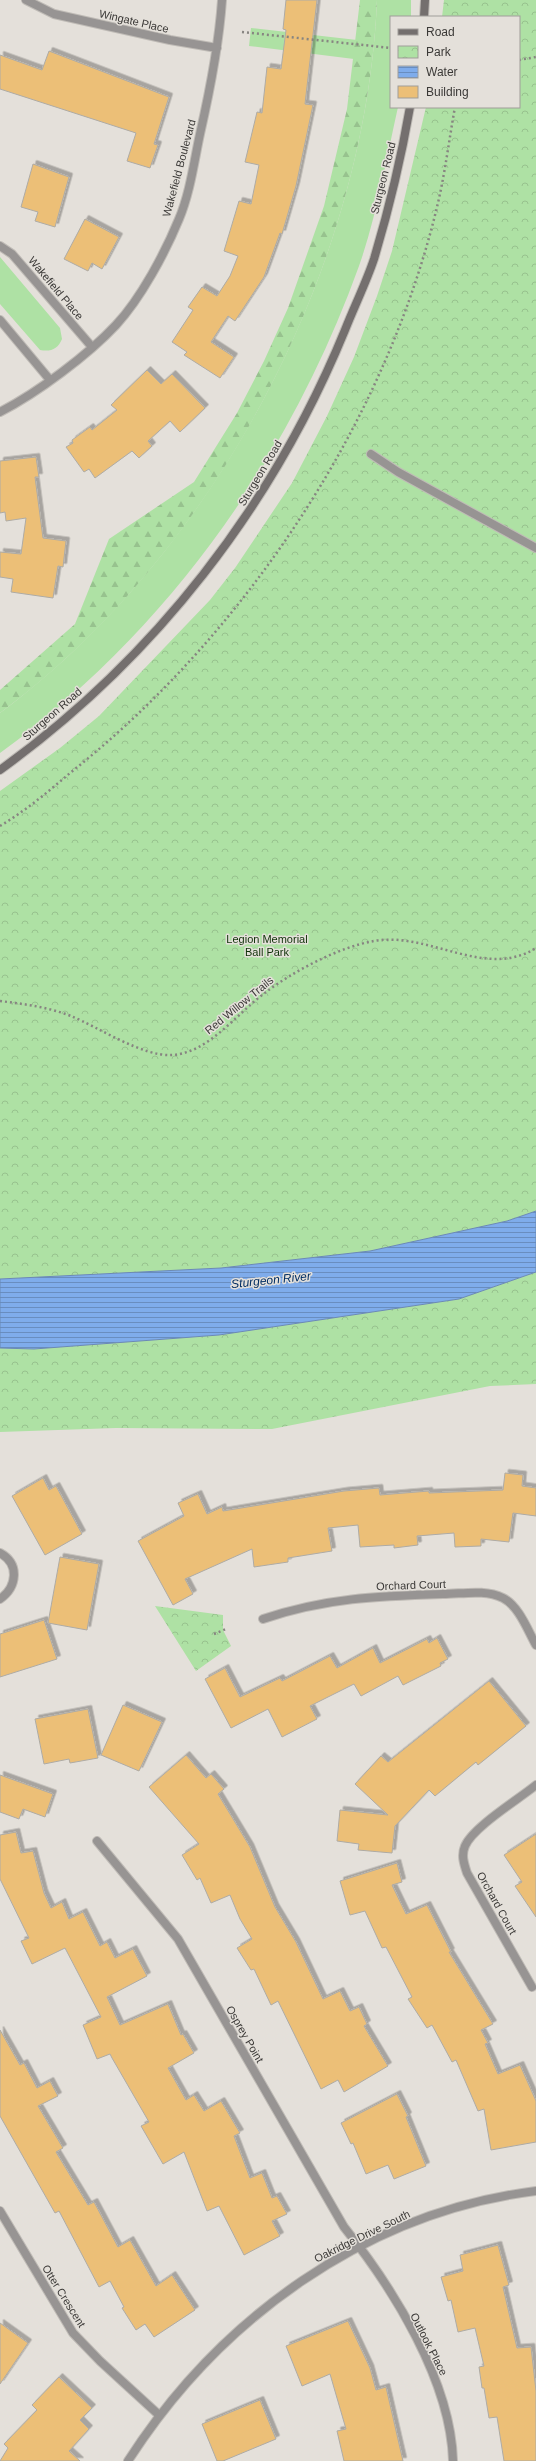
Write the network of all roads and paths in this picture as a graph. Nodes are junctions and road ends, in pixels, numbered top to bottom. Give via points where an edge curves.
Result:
1 (26, 0) edge
2 (222, 0) edge
3 (425, 0) edge
4 (424, 16) edge
5 (242, 32) dead end
6 (217, 48) junction
7 (390, 48) edge
8 (536, 57) edge
9 (520, 60) edge
10 (410, 108) edge
11 (455, 108) edge
12 (0, 246) edge
13 (0, 320) edge
14 (92, 347) junction
15 (50, 380) junction
16 (0, 412) edge
17 (371, 454) dead end
18 (536, 548) edge
19 (0, 770) edge
20 (0, 826) edge
21 (536, 948) edge
22 (0, 1001) edge
23 (0, 1553) edge
24 (0, 1599) edge
25 (263, 1619) dead end
26 (226, 1629) dead end
27 (214, 1634) dead end
28 (536, 1645) edge
29 (536, 1785) edge
30 (98, 1841) dead end
31 (535, 1989) edge
32 (536, 2190) edge
33 (0, 2211) edge
34 (360, 2247) junction
35 (158, 2415) junction
36 (131, 2460) edge
37 (453, 2461) edge

1 - 6 street, Wingate Place via 54,14
2 - 6 street, Wakefield Boulevard
3 - 4 main road
5 - 7 path
6 - 14 street, Wakefield Boulevard via 206,110 179,218 142,289 116,325
8 - 9 path
10 - 19 main road, Sturgeon Road via 399,170 373,261 324,381 268,484 229,542 185,597 122,666 67,717
11 - 20 path via 437,207 415,280 367,403 315,496 261,576 200,651 129,724
12 - 14 street, Wakefield Place via 12,254
13 - 15 street
14 - 15 street, Wakefield Boulevard
15 - 16 street, Wakefield Boulevard
17 - 18 street via 398,472
21 - 22 path, Red Willow Trails via 515,958 500,961 412,941 381,940 354,946 283,980 209,1040 180,1054 156,1054 56,1011
23 - 24 street via 11,1562 15,1581
25 - 28 street, Orchard Court via 334,1600 485,1593 503,1598 511,1604
26 - 27 path
29 - 31 street, Orchard Court via 476,1831 465,1845 463,1860 467,1873
30 - 34 street, Osprey Point via 178,1939 344,2227
32 - 34 street, Oakridge Drive South via 435,2215
33 - 35 street, Otter Crescent via 73,2333
34 - 35 street, Oakridge Drive South via 291,2287 243,2325 187,2380
34 - 37 street, Outlook Place via 421,2346 431,2368 446,2412
35 - 36 street, Oakridge Drive South

